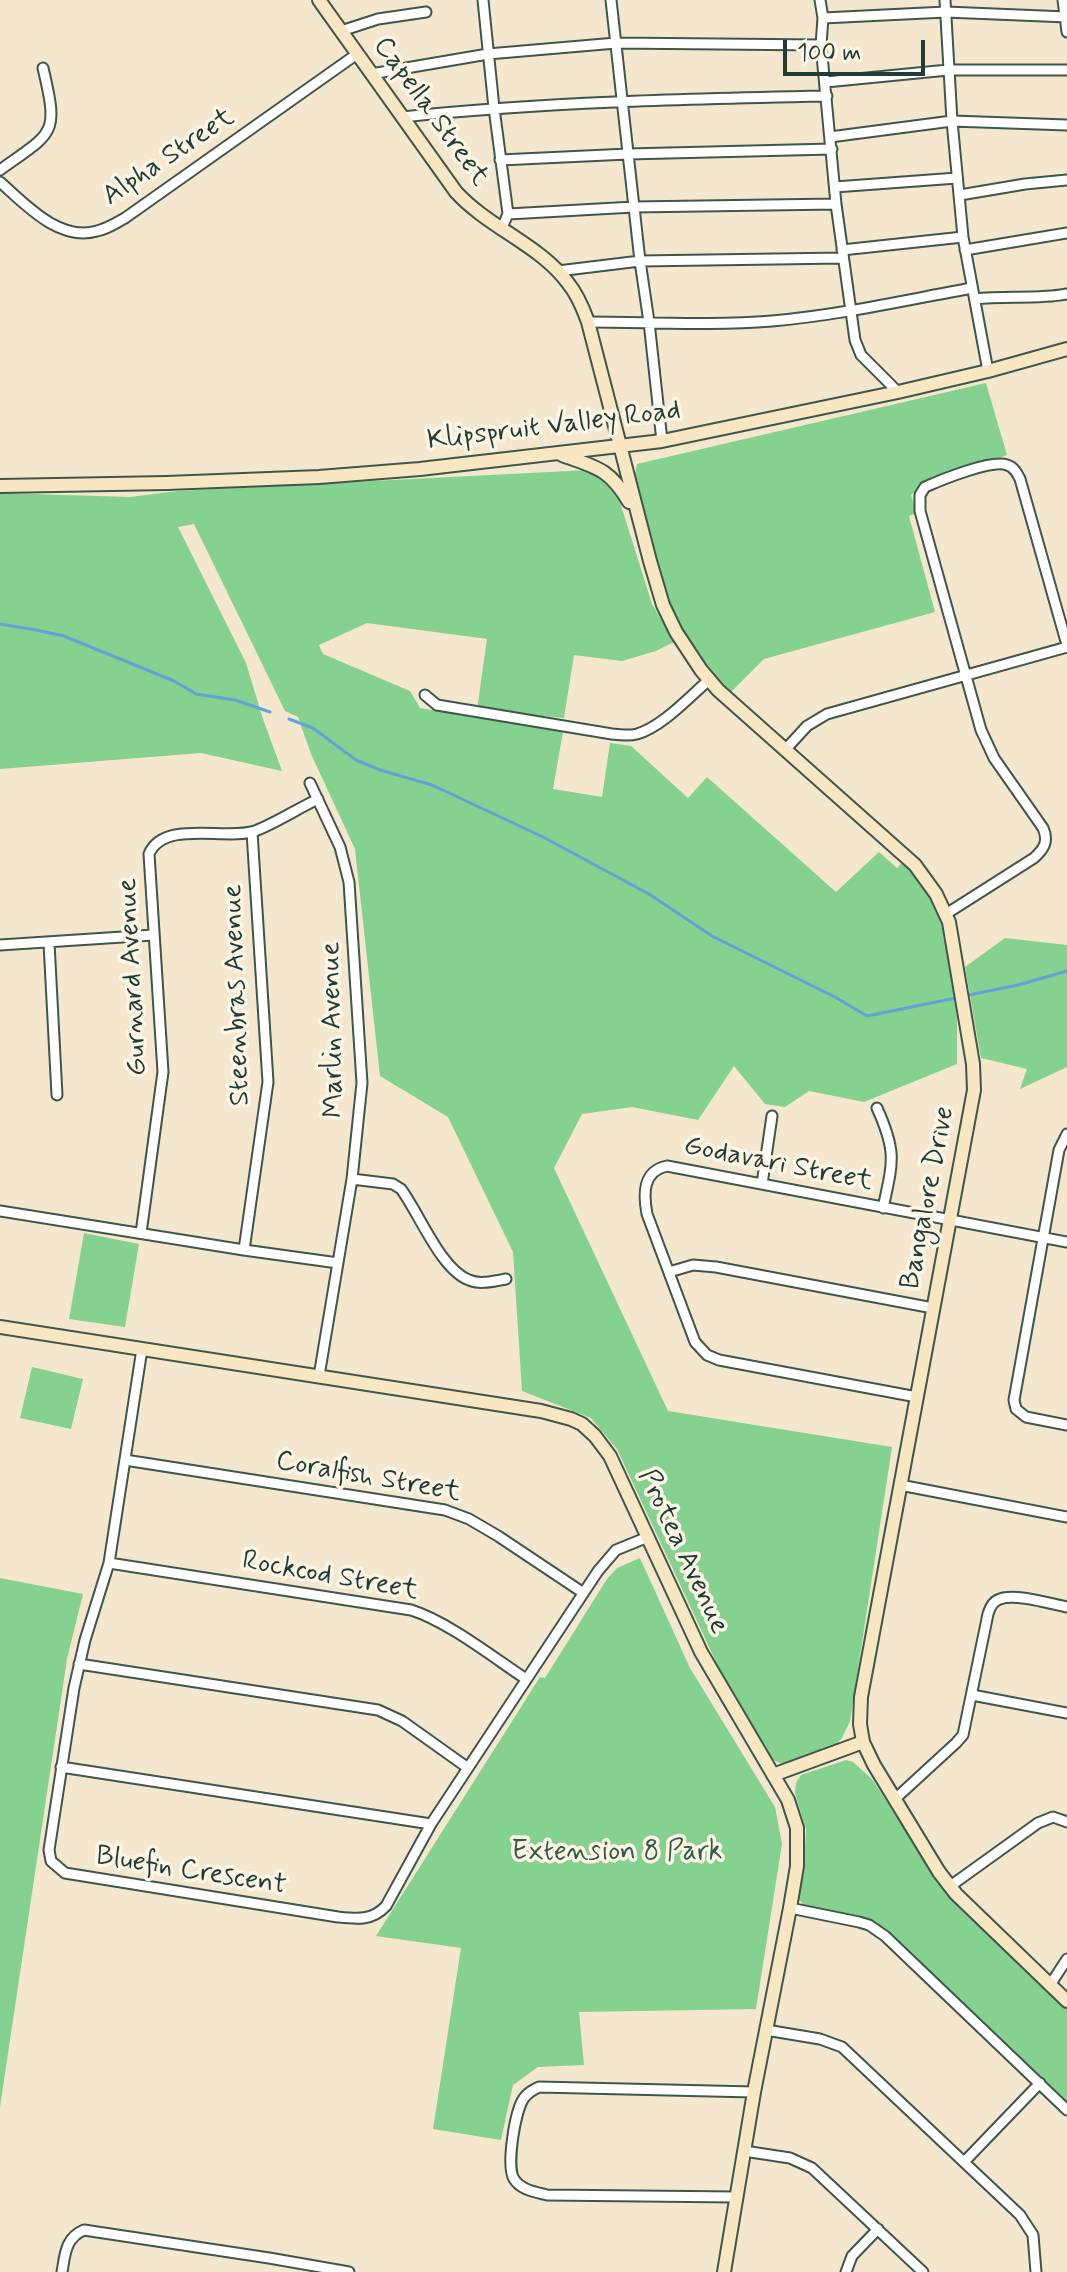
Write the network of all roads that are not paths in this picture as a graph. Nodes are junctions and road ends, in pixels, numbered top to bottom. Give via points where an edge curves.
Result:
1 (319, 0) edge
2 (483, 0) edge
3 (611, 0) edge
4 (820, 0) edge
5 (945, 0) edge
6 (1063, 0) edge
7 (426, 12) dead end
8 (946, 12) junction
9 (1066, 17) edge
10 (823, 18) junction
11 (341, 31) junction
12 (1067, 32) edge
13 (616, 43) junction
14 (821, 45) junction
15 (357, 54) junction
16 (488, 54) junction
17 (43, 68) dead end
18 (948, 70) junction
19 (1067, 70) edge
20 (371, 74) junction
21 (826, 82) junction
22 (827, 96) junction
23 (622, 100) junction
24 (494, 108) junction
25 (402, 117) junction
26 (952, 121) junction
27 (1067, 125) edge
28 (830, 137) junction
29 (832, 149) junction
30 (628, 154) junction
31 (500, 160) junction
32 (0, 170) edge
33 (957, 178) junction
34 (1067, 180) edge
35 (0, 182) edge
36 (835, 187) junction
37 (960, 195) junction
38 (836, 204) junction
39 (634, 207) junction
40 (508, 214) junction
41 (501, 230) junction
42 (1067, 233) edge
43 (963, 237) junction
44 (965, 250) junction
45 (842, 254) junction
46 (640, 261) junction
47 (558, 271) junction
48 (972, 288) junction
49 (1067, 294) edge
50 (975, 299) junction
51 (850, 311) junction
52 (588, 322) junction
53 (649, 322) junction
54 (1067, 349) edge
55 (988, 371) junction
56 (898, 392) junction
57 (662, 441) junction
58 (619, 445) junction
59 (558, 454) junction
60 (0, 478) edge
61 (38, 484) junction
62 (0, 486) edge
63 (637, 515) junction
64 (1067, 646) edge
65 (966, 676) junction
66 (709, 680) junction
67 (425, 695) dead end
68 (785, 750) junction
69 (310, 783) dead end
70 (318, 799) junction
71 (252, 832) junction
72 (946, 914) junction
73 (153, 935) junction
74 (49, 943) junction
75 (0, 945) edge
76 (57, 1095) dead end
77 (877, 1108) dead end
78 (772, 1116) dead end
79 (1067, 1134) edge
80 (352, 1179) junction
81 (762, 1184) junction
82 (883, 1208) junction
83 (0, 1211) edge
84 (950, 1220) junction
85 (141, 1233) junction
86 (1044, 1237) junction
87 (1067, 1242) edge
88 (244, 1250) junction
89 (338, 1263) junction
90 (669, 1272) junction
91 (506, 1279) dead end
92 (933, 1308) junction
93 (1, 1330) edge
94 (142, 1349) junction
95 (319, 1376) junction
96 (917, 1397) junction
97 (1067, 1425) edge
98 (125, 1460) junction
99 (900, 1485) junction
100 (1067, 1517) edge
101 (648, 1537) junction
102 (109, 1563) junction
103 (582, 1592) junction
104 (1067, 1607) edge
105 (79, 1664) junction
106 (526, 1679) junction
107 (972, 1695) junction
108 (1067, 1713) edge
109 (863, 1742) junction
110 (61, 1767) junction
111 (468, 1768) junction
112 (773, 1775) junction
113 (895, 1799) junction
114 (1067, 1822) edge
115 (431, 1824) junction
116 (949, 1887) junction
117 (790, 1908) junction
118 (1067, 1959) edge
119 (1050, 1985) junction
120 (1067, 2001) edge
121 (766, 2030) junction
122 (1040, 2083) junction
123 (754, 2092) junction
124 (1067, 2110) edge
125 (744, 2151) junction
126 (964, 2162) junction
127 (735, 2197) junction
128 (878, 2229) junction
129 (62, 2272) edge
130 (349, 2272) edge
131 (724, 2272) edge
132 (846, 2272) edge
133 (923, 2272) edge
134 (1036, 2272) edge

1 - 11 street, Capella Street
2 - 16 street
3 - 13 street
4 - 10 street
5 - 8 street
6 - 9 street
7 - 11 street
8 - 9 street
8 - 10 street
8 - 18 street
9 - 12 street
10 - 14 street
11 - 15 street, Capella Street
13 - 14 street
13 - 16 street
13 - 23 street
14 - 21 street
15 - 20 street, Capella Street
15 - 35 street, Alpha Street via 125,218 97,231 60,228
16 - 20 street
16 - 24 street
17 - 32 street via 51,125 44,137
18 - 19 street
18 - 21 street
18 - 26 street
20 - 25 street, Capella Street
21 - 22 street
22 - 23 street
22 - 28 street
23 - 24 street
23 - 30 street
24 - 25 street
24 - 31 street
25 - 41 street, Capella Street via 467,205
26 - 27 street
26 - 28 street
26 - 33 street
28 - 29 street
29 - 30 street
29 - 36 street
30 - 31 street
30 - 39 street
31 - 40 street
33 - 36 street
33 - 37 street
34 - 37 street
36 - 38 street
37 - 43 street
38 - 39 street
38 - 45 street
39 - 40 street
39 - 46 street
40 - 41 street
41 - 47 street, Capella Street
42 - 44 street
43 - 44 street
43 - 45 street
44 - 48 street
45 - 46 street
45 - 51 street
46 - 47 street
46 - 53 street
47 - 52 street, Capella Street
48 - 50 street
48 - 51 street
49 - 50 street
50 - 55 street
51 - 53 street via 724,324
51 - 56 street via 861,355
52 - 53 street
52 - 58 street, Capella Street
53 - 57 street
54 - 55 street, Klipspruit Valley Road
55 - 56 street, Klipspruit Valley Road
56 - 57 street, Klipspruit Valley Road
57 - 58 street, Klipspruit Valley Road
58 - 59 street, Klipspruit Valley Road
58 - 63 street, Bangalore Drive
59 - 61 street, Klipspruit Valley Road via 319,477
59 - 63 street via 607,473
60 - 61 street, Klipspruit Valley Road
61 - 62 street, Klipspruit Valley Road
63 - 66 street, Bangalore Drive via 669,619
64 - 65 street
64 - 65 street via 1020,479 1006,464 986,466 925,487 919,500
65 - 68 street via 827,714
65 - 72 street via 989,749 1046,839 1034,858
66 - 67 street via 659,722 630,735 437,705
66 - 68 street, Bangalore Drive
68 - 72 street, Bangalore Drive via 915,865
69 - 70 street, Marlin Avenue
70 - 71 street, Gurnard Avenue
70 - 80 street, Marlin Avenue via 344,857 352,905 362,1083
71 - 73 street, Gurnard Avenue via 172,836 157,843 149,854
71 - 88 street, Steenbras Avenue via 268,1082
72 - 84 street, Bangalore Drive via 975,1077
73 - 74 street
73 - 85 street, Gurnard Avenue via 163,1085
74 - 75 street
74 - 76 street
77 - 82 street via 892,1150
78 - 81 street
79 - 86 street via 1059,1150
80 - 89 street, Marlin Avenue
80 - 91 street via 401,1189 442,1256 464,1278 478,1283
81 - 82 street, Godavari Street
81 - 90 street, Godavari Street via 667,1166 653,1171 645,1204
82 - 84 street, Godavari Street
83 - 85 street
84 - 86 street, Godavari Street
84 - 92 street, Bangalore Drive
85 - 88 street
86 - 87 street, Godavari Street
86 - 97 street via 1014,1404 1026,1417
88 - 89 street
89 - 95 street, Marlin Avenue
90 - 92 street via 693,1265 716,1267
90 - 96 street, Godavari Street via 695,1342 707,1355
92 - 96 street, Bangalore Drive
93 - 94 street, Protea Avenue
94 - 95 street, Protea Avenue
94 - 98 street, Bluefin Crescent
95 - 101 street, Protea Avenue via 571,1419 605,1447
96 - 99 street, Bangalore Drive
98 - 102 street, Bluefin Crescent
98 - 103 street, Coralfish Street via 445,1510 498,1536
99 - 100 street
99 - 109 street, Bangalore Drive via 861,1697
101 - 103 street, Bluefin Crescent via 616,1550
101 - 112 street, Protea Avenue via 712,1673
102 - 105 street, Bluefin Crescent
102 - 106 street, Rockcod Street via 411,1610 439,1622
103 - 106 street, Bluefin Crescent
104 - 107 street via 997,1600 988,1614
105 - 110 street, Bluefin Crescent
105 - 111 street via 378,1710
106 - 111 street, Bluefin Crescent
107 - 108 street
107 - 113 street via 960,1739
109 - 112 street
109 - 113 street, Bangalore Drive
110 - 115 street
110 - 115 street, Bluefin Crescent via 49,1850 60,1871 323,1915 363,1919 381,1912
111 - 115 street, Bluefin Crescent
112 - 117 street, Protea Avenue via 797,1828
113 - 116 street, Bangalore Drive
114 - 116 street via 1053,1817 1038,1823
116 - 119 street, Bangalore Drive
117 - 121 street, Protea Avenue
117 - 122 street via 877,1930
118 - 119 street
119 - 120 street, Bangalore Drive
121 - 123 street, Protea Avenue
121 - 126 street via 842,2047
122 - 124 street
122 - 126 street
123 - 125 street, Protea Avenue
123 - 127 street via 539,2087 520,2104 515,2131 512,2176 535,2192
125 - 127 street, Protea Avenue
125 - 128 street via 803,2163
126 - 134 street via 1027,2224
127 - 131 street, Protea Avenue
128 - 132 street via 852,2256
128 - 133 street
129 - 130 street via 67,2245 84,2230

